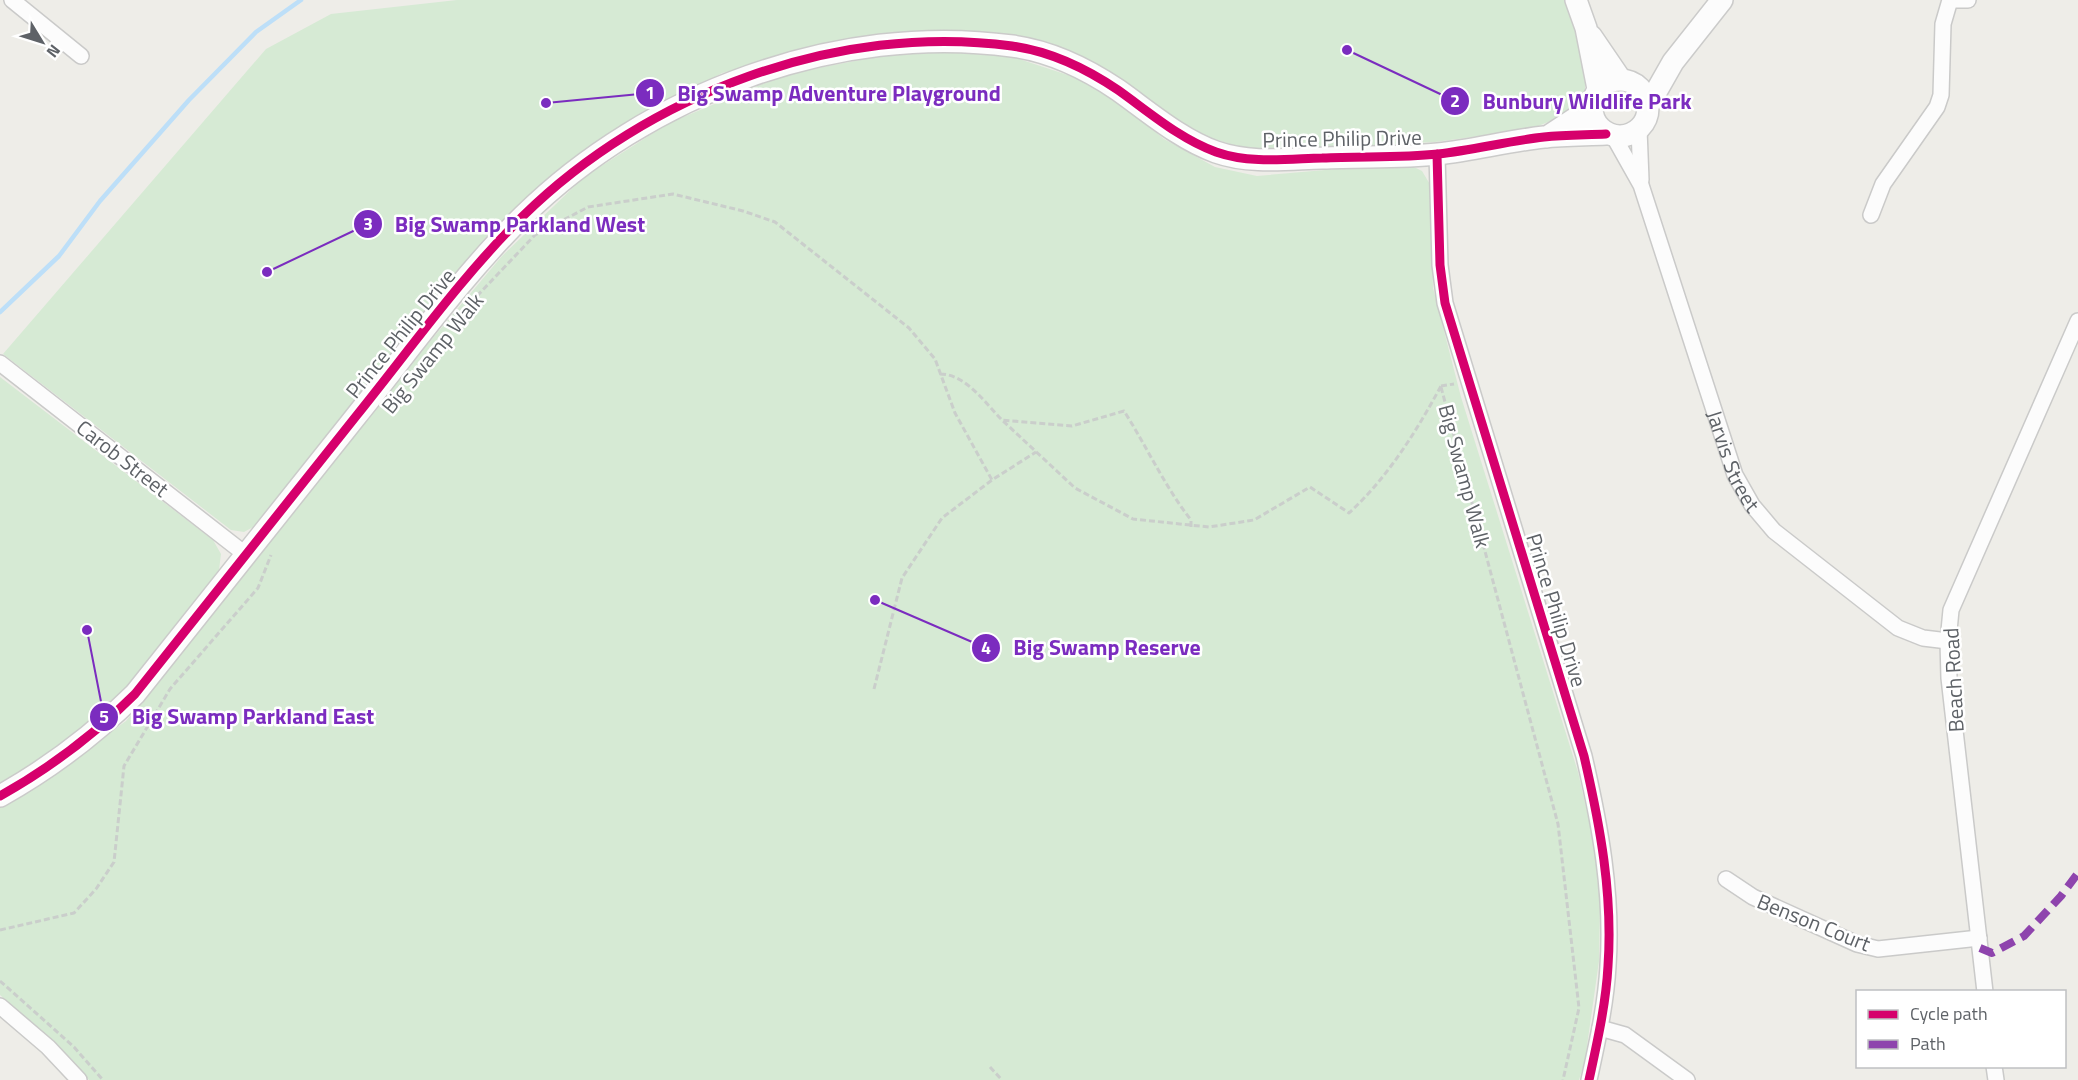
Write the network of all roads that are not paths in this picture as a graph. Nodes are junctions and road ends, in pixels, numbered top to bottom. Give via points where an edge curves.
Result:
1 (12, 0) edge
2 (1575, 0) edge
3 (1722, 0) edge
4 (1952, 0) edge
5 (1968, 0) edge
6 (1586, 28) junction
7 (81, 56) dead end
8 (1672, 62) junction
9 (1628, 82) junction
10 (1594, 98) junction
11 (1648, 106) junction
12 (1639, 129) junction
13 (1610, 135) junction
14 (1546, 137) junction
15 (1437, 154) junction
16 (1641, 185) junction
17 (1871, 215) dead end
18 (2078, 321) edge
19 (0, 363) edge
20 (245, 554) junction
21 (1948, 641) junction
22 (0, 796) edge
23 (1726, 879) dead end
24 (1979, 938) junction
25 (1985, 990) edge
26 (0, 1006) edge
27 (1600, 1028) junction
28 (79, 1080) edge
29 (1589, 1080) edge
30 (1687, 1080) edge

1 - 7 street
2 - 6 street
3 - 8 street
4 - 5 street
4 - 17 street via 1943,24 1941,96 1882,184
6 - 9 street
6 - 10 street
8 - 9 street
8 - 11 street
9 - 10 street via 1605,84
9 - 11 street via 1642,90
10 - 13 street via 1595,123
10 - 14 street, Prince Philip Drive
11 - 12 street via 1648,115
12 - 13 street via 1623,137
12 - 16 street, Jarvis Street
13 - 14 street, Prince Philip Drive
13 - 16 street, Jarvis Street
14 - 15 street, Prince Philip Drive
15 - 20 street, Prince Philip Drive via 1259,160 1217,152 1172,129 1085,70 1020,47 943,40 896,43 783,64 722,87 660,117 606,149 525,214 417,340
15 - 27 street, Prince Philip Drive via 1444,303 1584,756 1601,829 1608,892 1608,966
16 - 21 street, Jarvis Street via 1735,475 1752,505 1774,531 1898,628 1923,638
18 - 21 street, Beach Road via 1951,610
19 - 20 street, Carob Street
20 - 22 street, Prince Philip Drive via 135,694 102,728
21 - 24 street, Beach Road
23 - 24 street, Benson Court via 1753,897 1857,944 1878,949
24 - 25 street, Beach Road
26 - 28 street
27 - 29 street, Prince Philip Drive
27 - 30 street via 1625,1035

